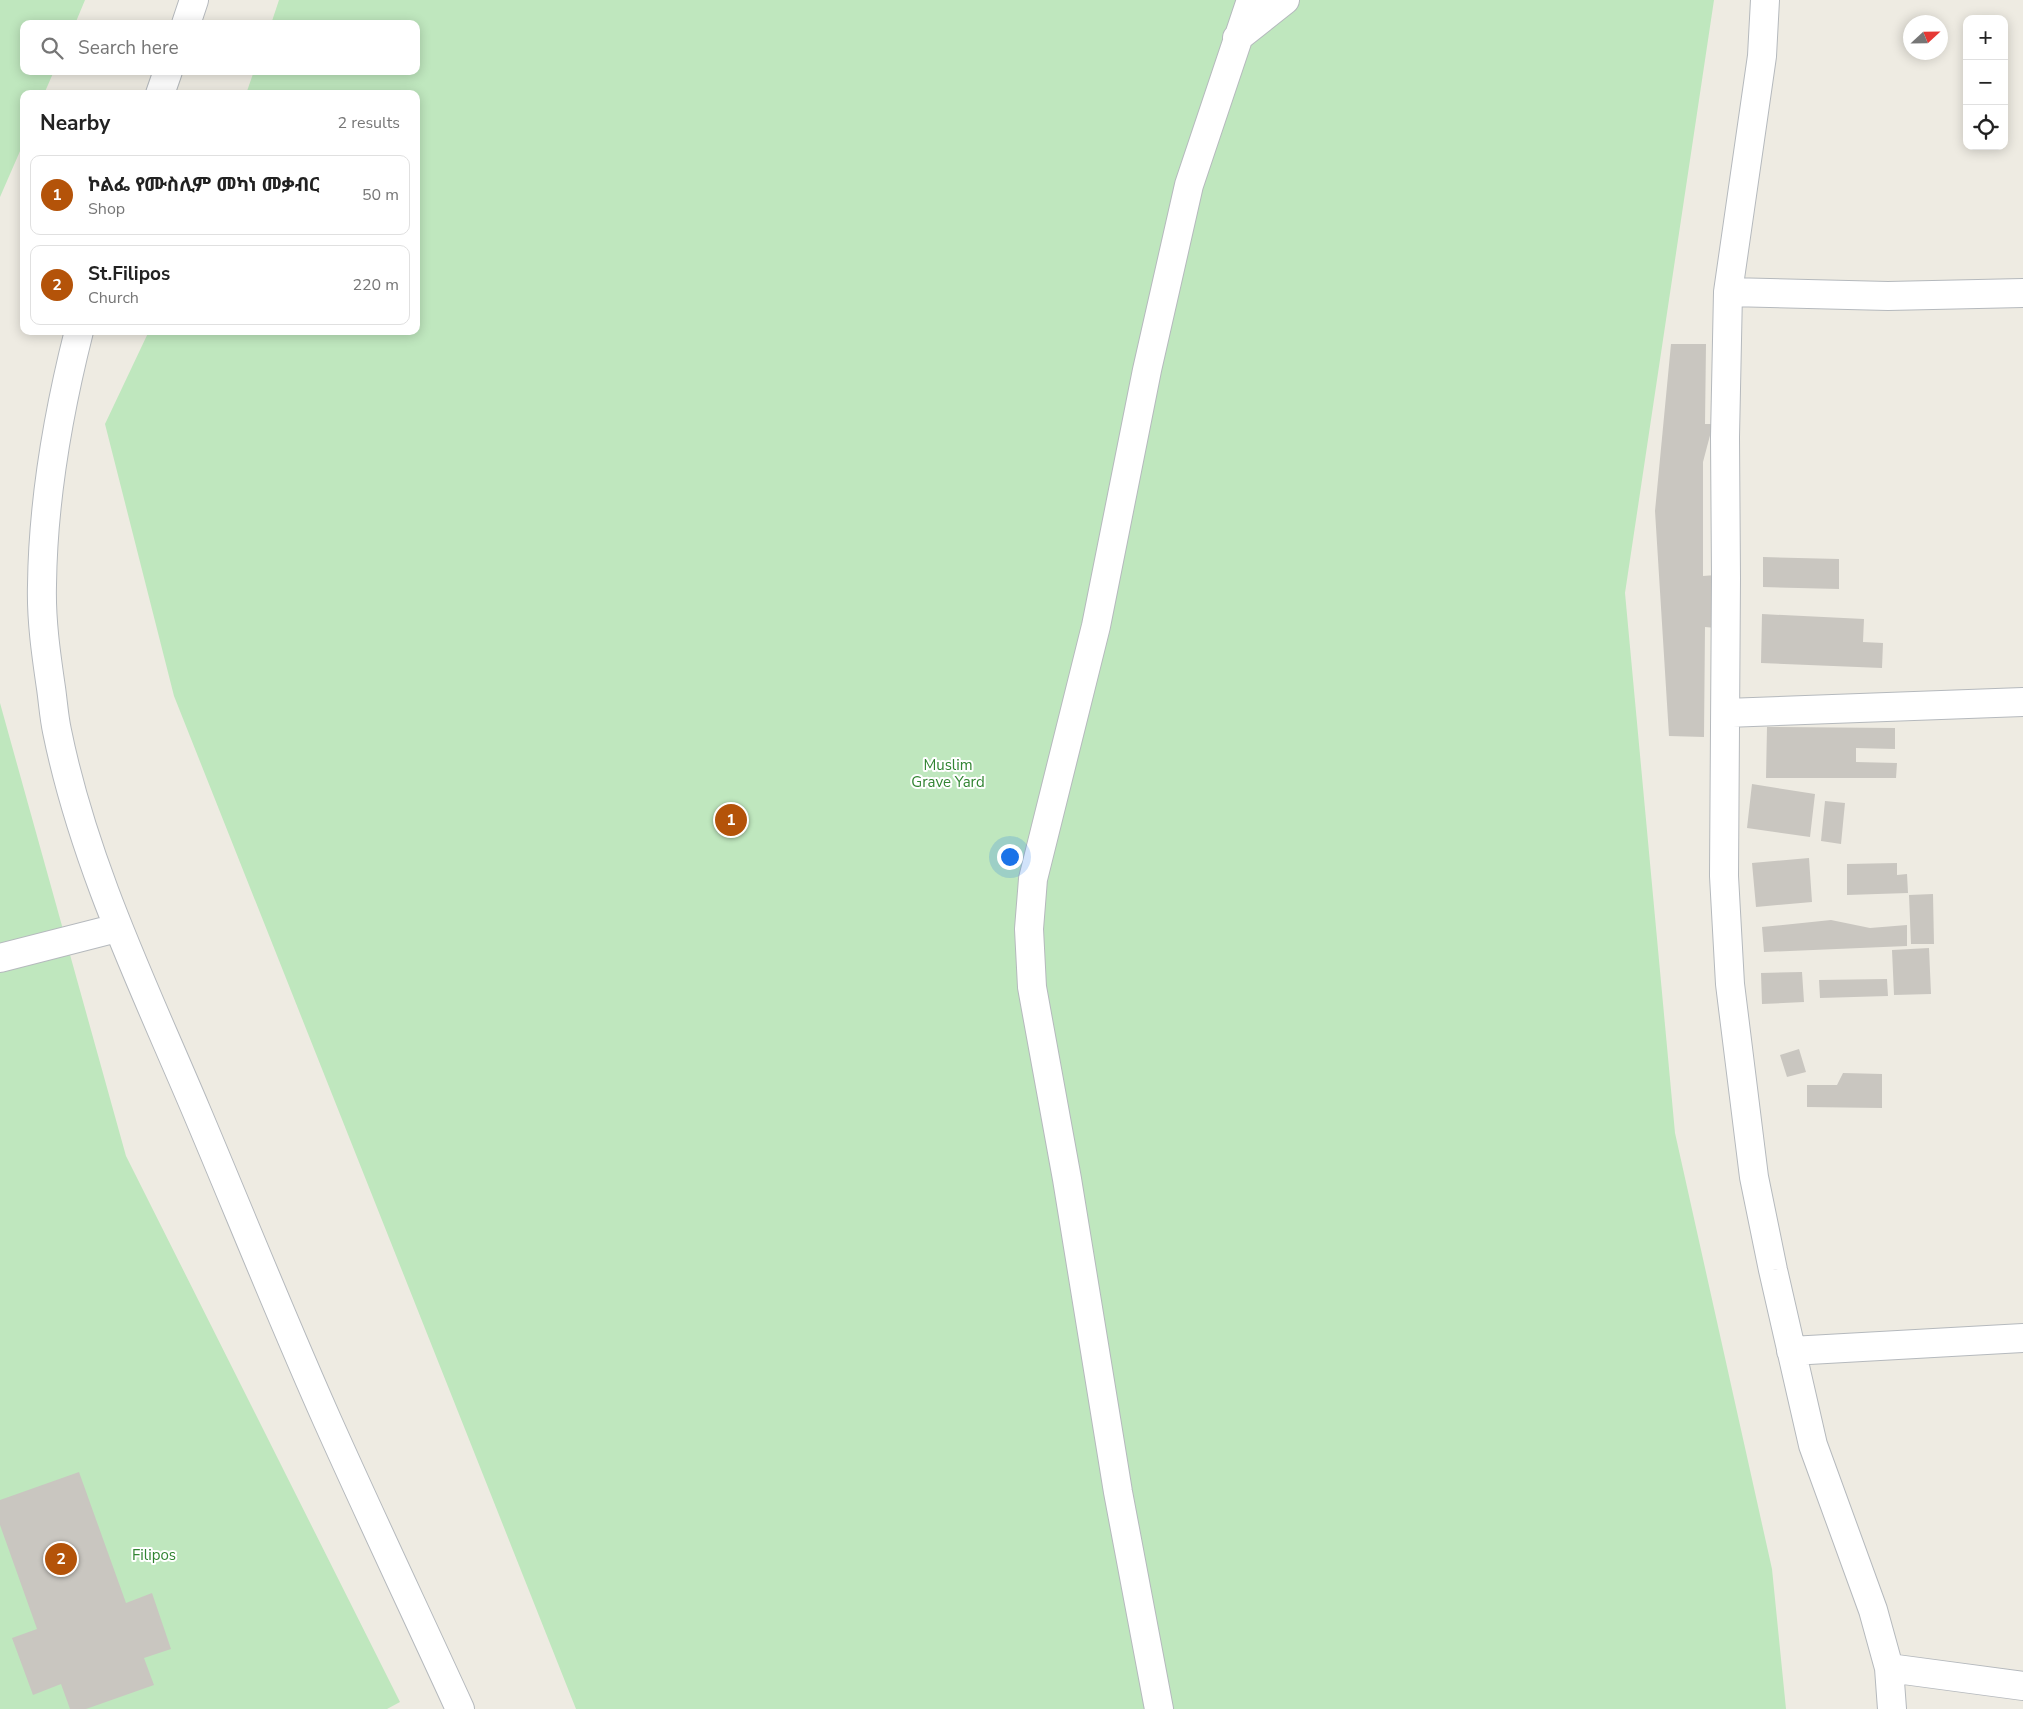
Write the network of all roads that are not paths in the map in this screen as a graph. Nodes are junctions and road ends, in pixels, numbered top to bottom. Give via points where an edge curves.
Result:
1 (194, 0) edge
2 (1251, 0) edge
3 (1285, 0) edge
4 (1764, 0) edge
5 (187, 20) edge
6 (1237, 38) junction
7 (167, 75) edge
8 (161, 90) edge
9 (1728, 292) junction
10 (2023, 293) edge
11 (78, 335) edge
12 (2023, 702) edge
13 (1726, 713) junction
14 (117, 928) junction
15 (0, 958) edge
16 (2023, 1338) edge
17 (1791, 1351) junction
18 (1889, 1668) junction
19 (2023, 1686) edge
20 (460, 1709) edge
21 (1158, 1709) edge
22 (1892, 1709) edge

1 - 5 street
2 - 6 street
3 - 6 street
4 - 9 street via 1762,56
6 - 21 street via 1188,185 1146,370 1096,626 1033,879 1029,929 1032,987
7 - 8 street
9 - 10 street via 1888,296
9 - 13 street
11 - 14 street via 63,397 51,472 41,588 56,731 81,823
12 - 13 street
13 - 17 street via 1724,876 1730,984 1754,1177
14 - 15 street
14 - 20 street via 327,1420
16 - 17 street
17 - 18 street via 1812,1445 1873,1610
18 - 19 street
18 - 22 street

